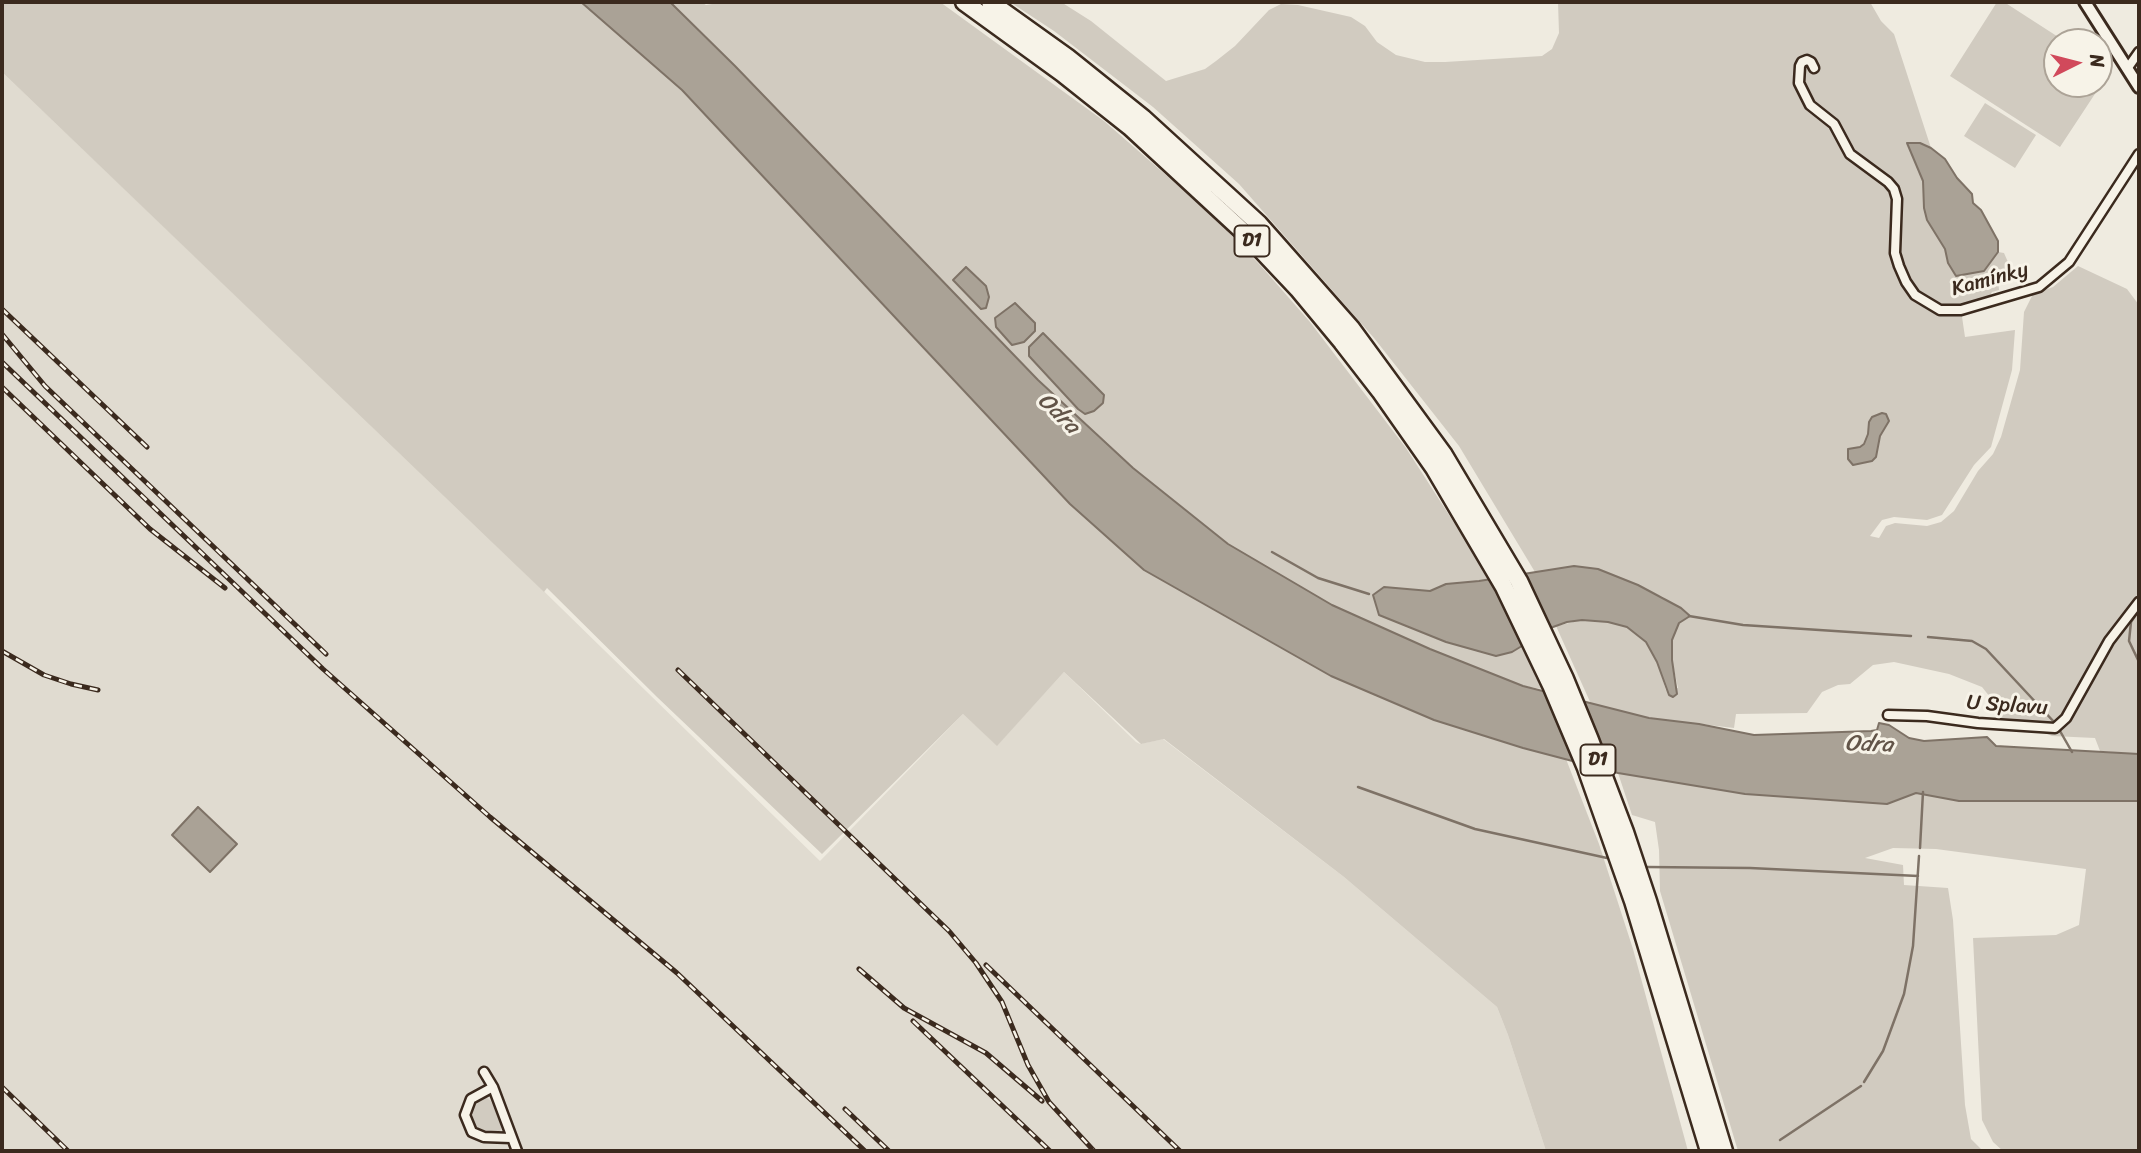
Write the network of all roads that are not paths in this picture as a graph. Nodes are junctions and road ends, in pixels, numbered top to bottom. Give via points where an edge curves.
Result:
1 (964, 2) edge
2 (990, 2) edge
3 (2085, 2) edge
4 (2139, 52) edge
5 (1814, 68) dead end
6 (2127, 69) junction
7 (2139, 87) edge
8 (2139, 154) edge
9 (1484, 536) junction
10 (2139, 602) edge
11 (1888, 715) dead end
12 (1671, 1001) junction
13 (484, 1072) dead end
14 (493, 1087) junction
15 (511, 1138) junction
16 (517, 1151) edge
17 (1709, 1151) edge
18 (1724, 1151) edge

1 - 9 highway, D1 via 1130,127 1249,237 1298,289 1380,391
2 - 9 highway, D1 via 1143,118 1259,224 1309,278 1393,382 1444,455
3 - 6 street
4 - 6 street
5 - 8 street, Kamínky via 1807,60 1800,66 1799,83 1810,105 1834,124 1850,154 1894,189 1894,246 1899,266 1915,295 1940,310 1961,310 2039,287 2069,262
6 - 7 street
9 - 12 highway, D1 via 1538,620 1590,740 1625,832
10 - 11 street, U Splavu via 2109,641 2066,718 2055,728
12 - 17 highway, D1
12 - 18 highway, D1
13 - 14 street
14 - 15 street
14 - 15 street via 471,1099 466,1123 479,1136
15 - 16 street

